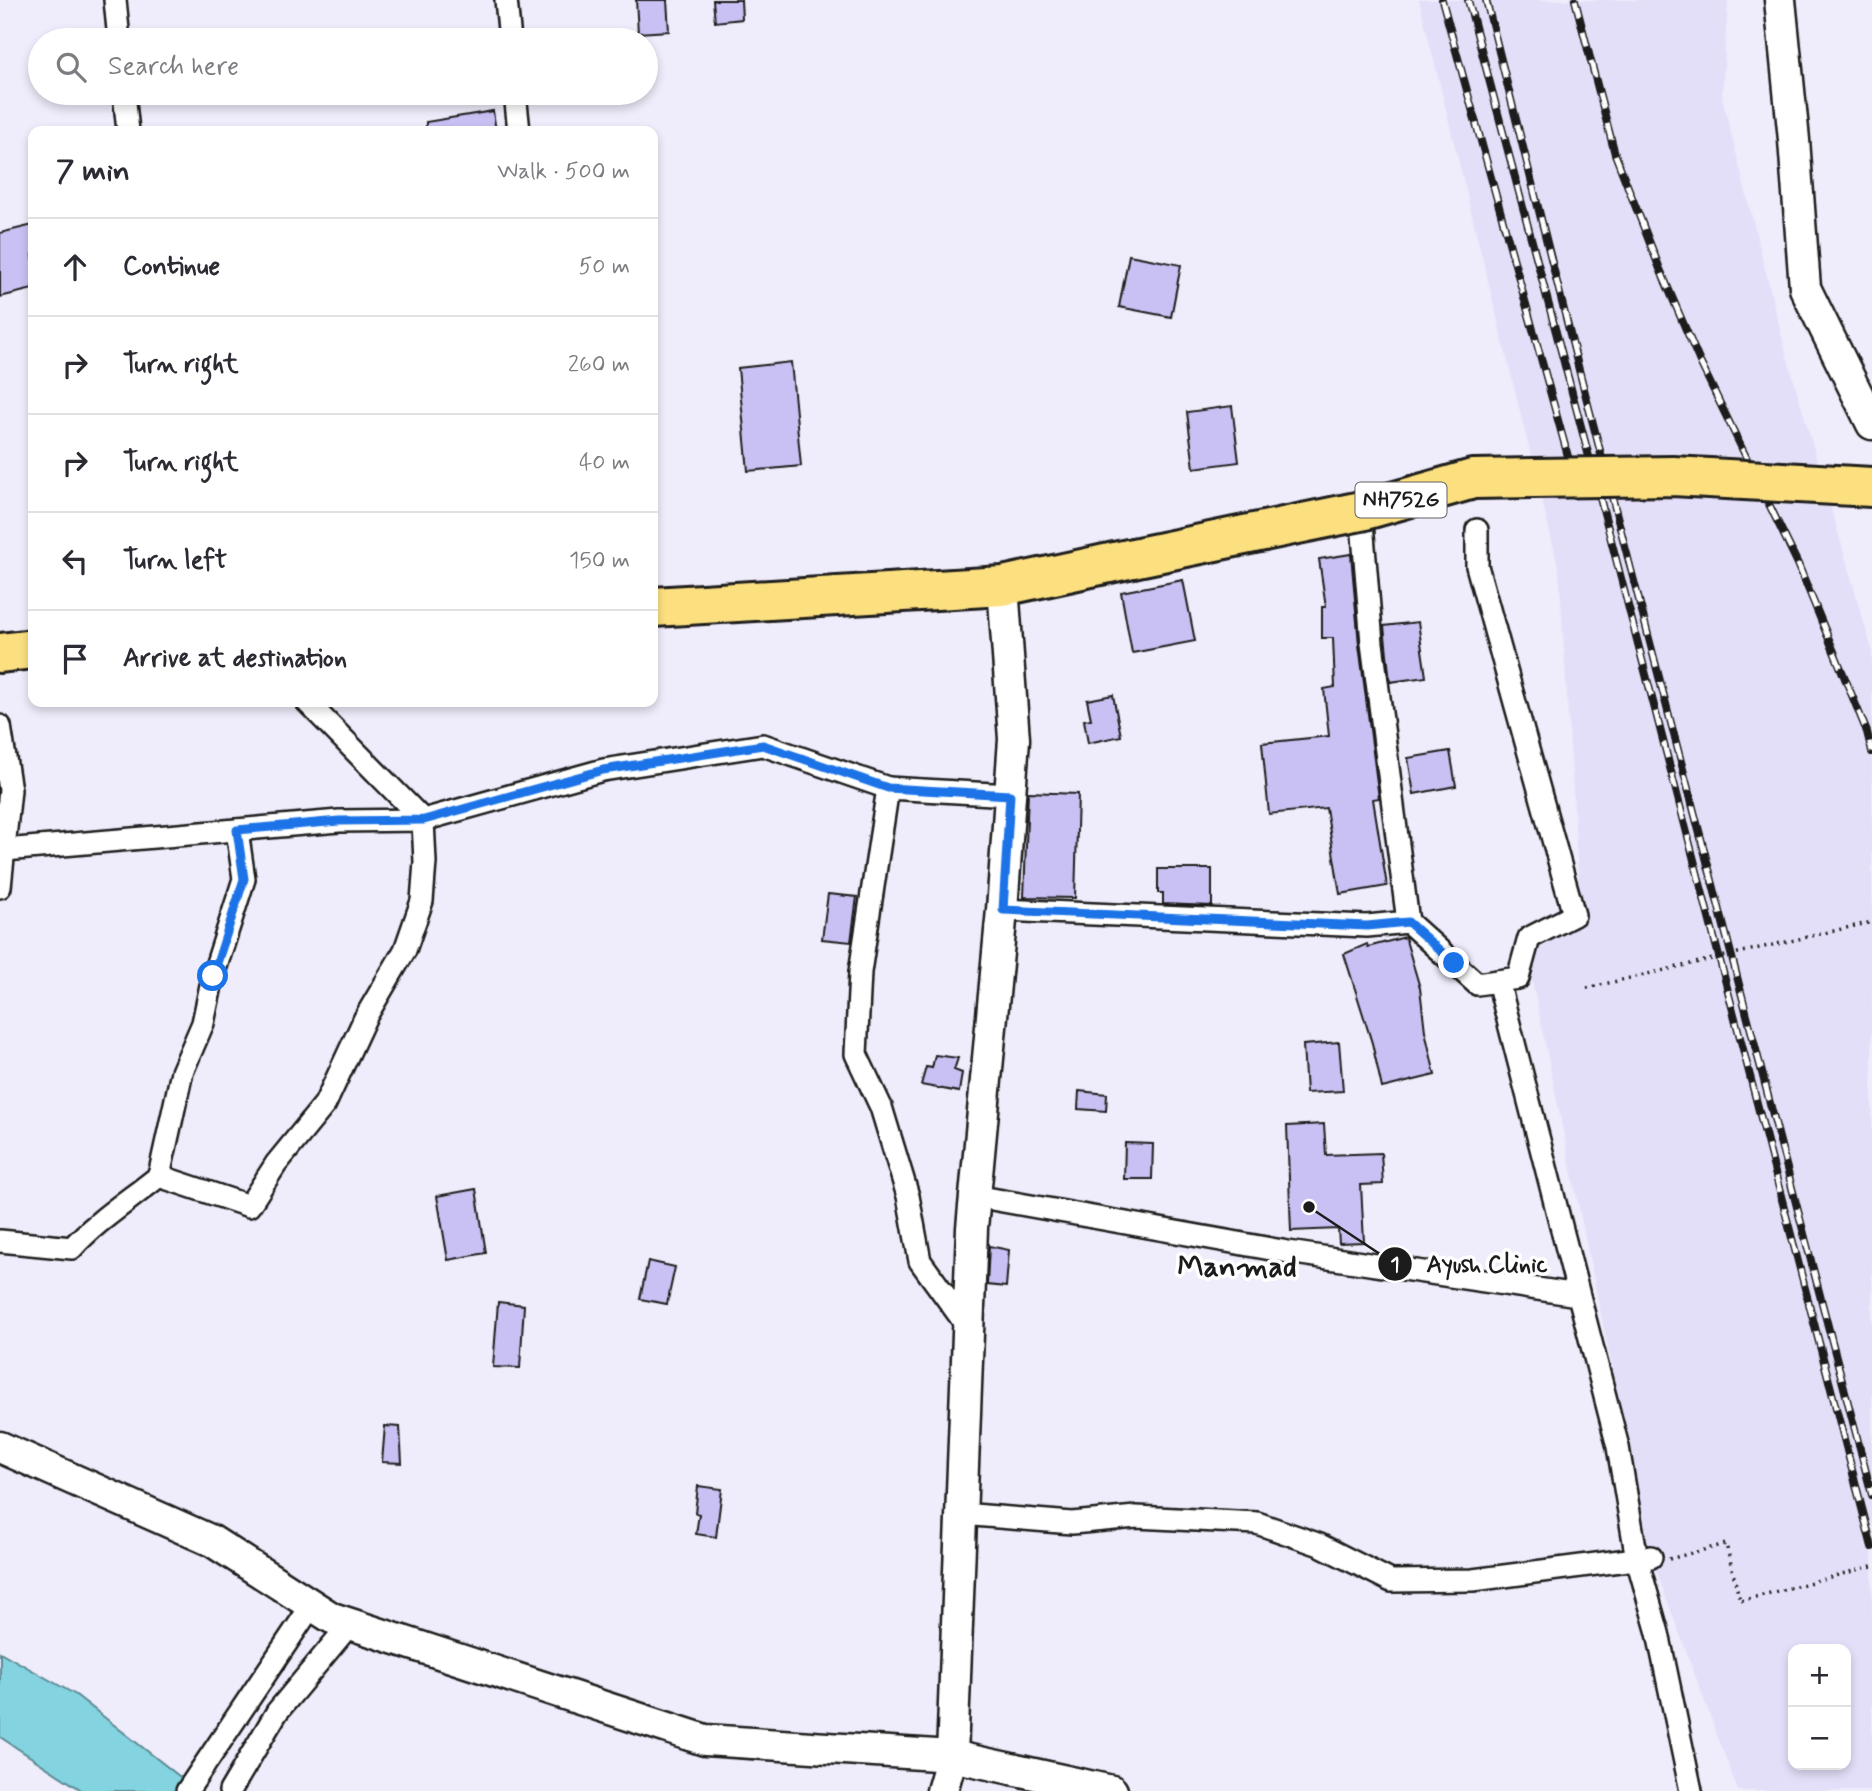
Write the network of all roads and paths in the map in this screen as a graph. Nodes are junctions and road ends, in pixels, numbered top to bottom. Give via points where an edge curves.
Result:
1 (115, 0) edge
2 (506, 0) edge
3 (1780, 0) edge
4 (118, 28) edge
5 (509, 28) edge
6 (125, 105) edge
7 (516, 105) edge
8 (127, 126) edge
9 (518, 126) edge
10 (1872, 424) edge
11 (1872, 487) edge
12 (1362, 511) junction
13 (1477, 530) dead end
14 (1003, 586) junction
15 (658, 607) edge
16 (28, 650) edge
17 (0, 653) edge
18 (312, 707) edge
19 (0, 726) edge
20 (888, 788) junction
21 (1010, 795) junction
22 (424, 820) junction
23 (237, 830) junction
24 (5, 850) junction
25 (0, 887) edge
26 (1003, 910) junction
27 (1408, 922) junction
28 (1872, 922) edge
29 (1499, 981) junction
30 (1587, 988) dead end
31 (159, 1176) junction
32 (975, 1196) junction
33 (0, 1241) edge
34 (1578, 1295) junction
35 (968, 1327) junction
36 (0, 1447) edge
37 (961, 1514) junction
38 (1651, 1559) junction
39 (1872, 1566) edge
40 (312, 1605) junction
41 (350, 1624) junction
42 (952, 1756) junction
43 (234, 1783) edge
44 (187, 1791) edge
45 (942, 1791) edge
46 (1111, 1791) edge
47 (1691, 1791) edge

1 - 4 street
2 - 5 street
3 - 10 street via 1805,288
6 - 8 street
7 - 9 street
11 - 12 highway, NH752G, bridge via 1673,475 1473,479
12 - 14 highway, NH752G, bridge
12 - 27 street via 1372,643
13 - 29 street via 1476,566 1574,915 1529,938 1518,978
14 - 15 highway, NH752G
14 - 21 street via 1014,739
16 - 17 highway
18 - 22 street
19 - 24 street via 10,790
20 - 21 street
20 - 22 street via 763,745 603,770
20 - 35 street via 860,972 856,1054 881,1107 908,1196 920,1261
21 - 26 street
22 - 23 street via 339,821
22 - 31 street via 422,901 405,950 365,1018 325,1104 249,1206
23 - 24 street
23 - 31 street via 244,879 203,1023 182,1072
24 - 25 street
26 - 27 street via 1367,926
26 - 32 street
27 - 29 street via 1477,984
28 - 30 path, bridge
29 - 34 street
31 - 33 street via 88,1229 72,1248
32 - 34 street via 1288,1252
32 - 35 street
34 - 38 street
35 - 37 street
36 - 40 street via 212,1541
37 - 38 street via 1072,1523 1136,1517 1257,1523 1320,1545 1391,1581 1473,1580
37 - 42 street
38 - 39 path via 1726,1544 1740,1601
38 - 47 street via 1658,1633
40 - 41 street
40 - 44 street
41 - 42 street via 705,1740
41 - 43 street via 277,1712
42 - 45 street
42 - 46 street

